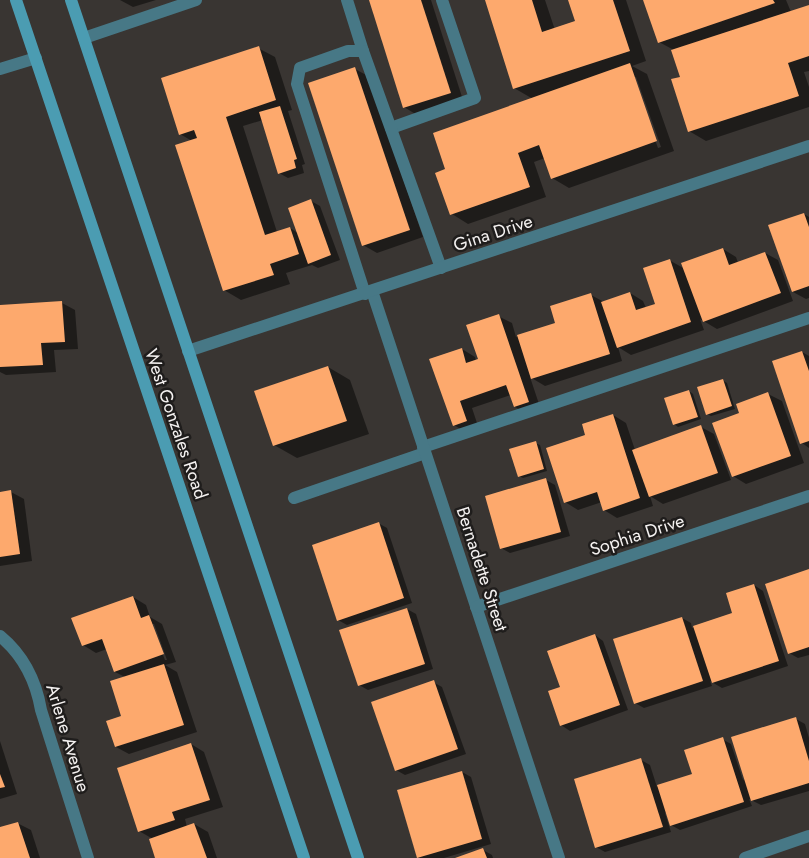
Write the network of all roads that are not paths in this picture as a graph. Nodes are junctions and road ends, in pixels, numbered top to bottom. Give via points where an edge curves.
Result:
1 (16, 0) edge
2 (71, 0) edge
3 (196, 0) edge
4 (347, 0) edge
5 (442, 0) edge
6 (84, 38) junction
7 (363, 51) junction
8 (36, 58) junction
9 (0, 69) edge
10 (391, 128) junction
11 (809, 146) edge
12 (441, 268) junction
13 (368, 292) junction
14 (809, 318) edge
15 (188, 351) junction
16 (424, 450) junction
17 (809, 496) edge
18 (294, 498) dead end
19 (476, 608) junction
20 (0, 636) edge
21 (809, 836) edge
22 (88, 858) edge
23 (304, 858) edge
24 (358, 858) edge
25 (559, 858) edge
26 (745, 858) edge

1 - 8 main road, West Gonzales Road
2 - 6 main road, West Gonzales Road
3 - 6 street
4 - 7 street
5 - 10 street via 475,98
6 - 15 main road, West Gonzales Road
7 - 10 street
7 - 13 street, Bernadette Street via 348,50 300,68 297,84
8 - 9 street
8 - 23 main road, West Gonzales Road
10 - 12 street
11 - 12 street, Gina Drive
12 - 13 street, Gina Drive
13 - 15 street, Gina Drive
13 - 16 street, Bernadette Street
14 - 16 street
15 - 24 main road, West Gonzales Road
16 - 18 street
16 - 19 street, Bernadette Street
17 - 19 street, Sophia Drive
19 - 25 street, Bernadette Street
20 - 22 street, Arlene Avenue via 26,666 38,694
21 - 26 street

